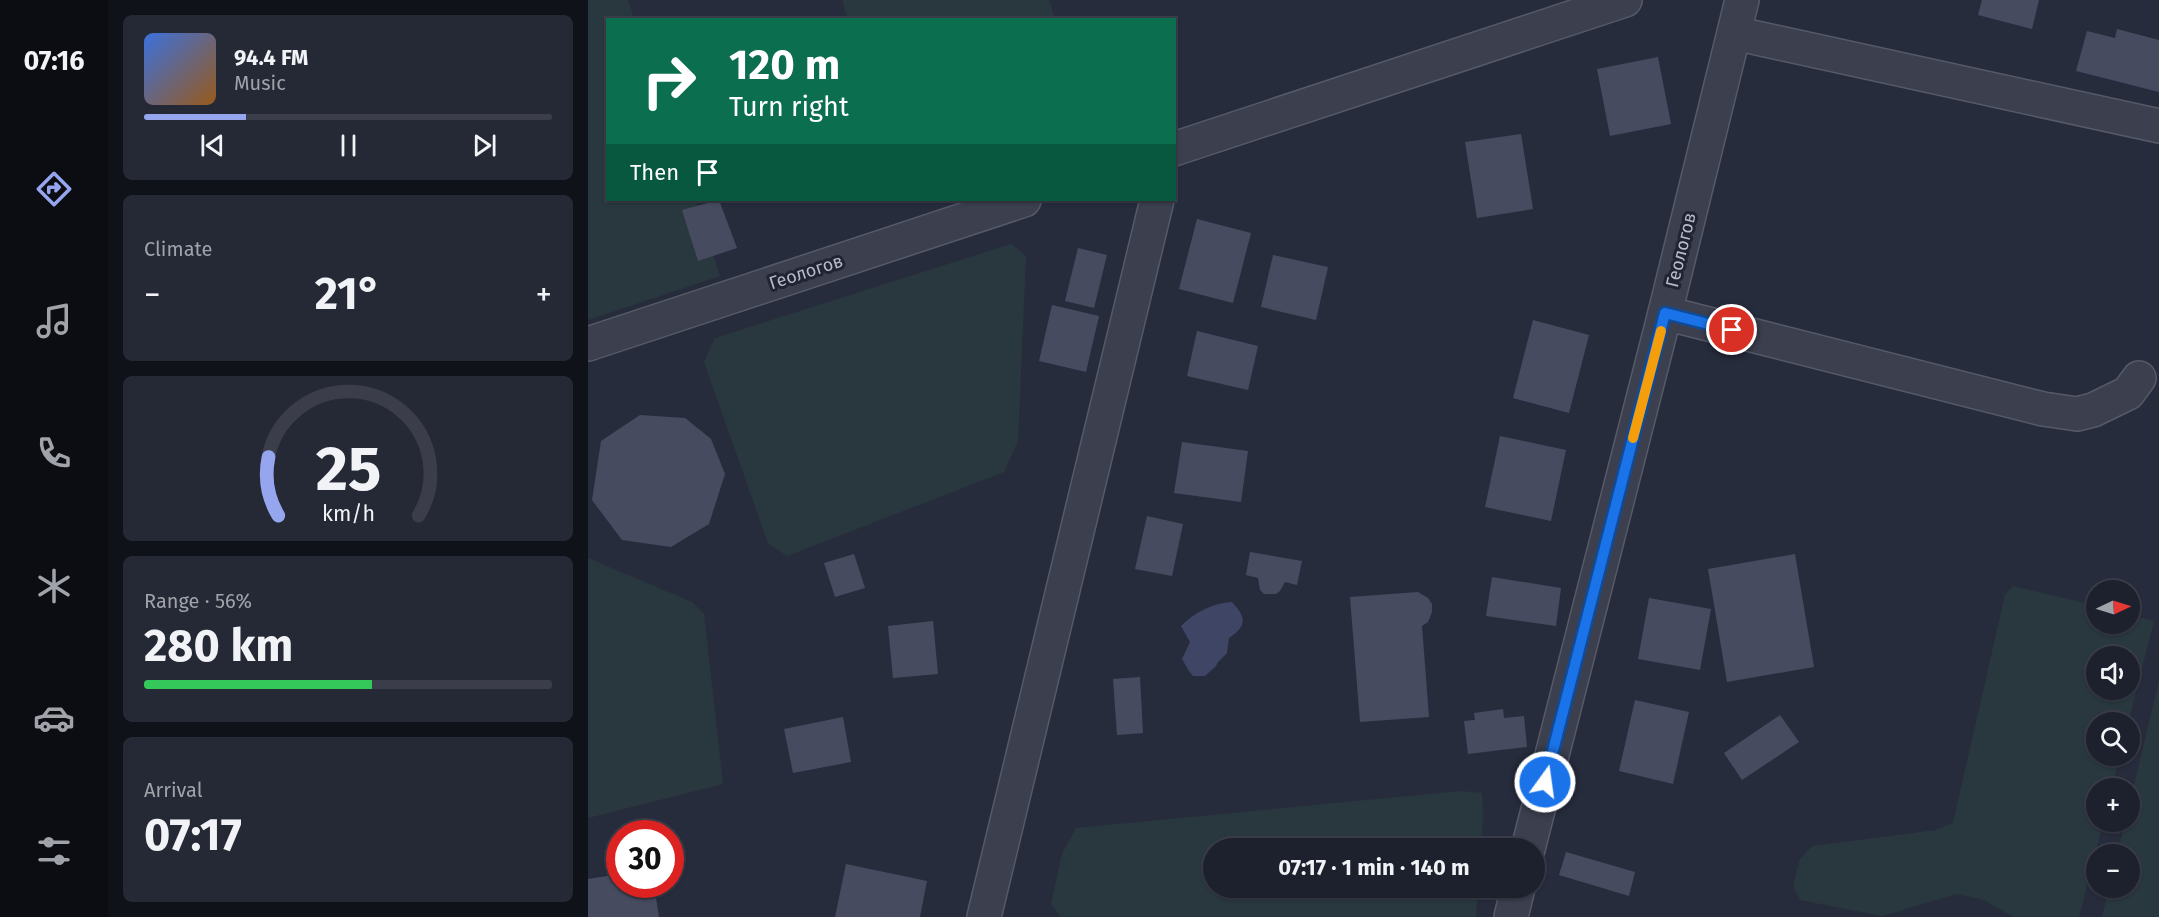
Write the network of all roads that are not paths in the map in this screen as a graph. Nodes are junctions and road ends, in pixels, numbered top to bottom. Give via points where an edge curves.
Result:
1 (1625, 0) edge
2 (1742, 0) edge
3 (1734, 33) junction
4 (2159, 126) edge
5 (1176, 149) edge
6 (1021, 201) edge
7 (1157, 201) edge
8 (1665, 313) junction
9 (588, 344) edge
10 (2139, 378) dead end
11 (1531, 838) edge
12 (1516, 898) edge
13 (984, 917) edge
14 (1511, 917) edge

1 - 5 street
2 - 3 street, Геологов
3 - 4 street
3 - 8 street, Геологов
6 - 9 street, Геологов
7 - 13 street
8 - 10 street via 2043,409 2077,414 2128,393
8 - 11 street, Геологов
12 - 14 street

